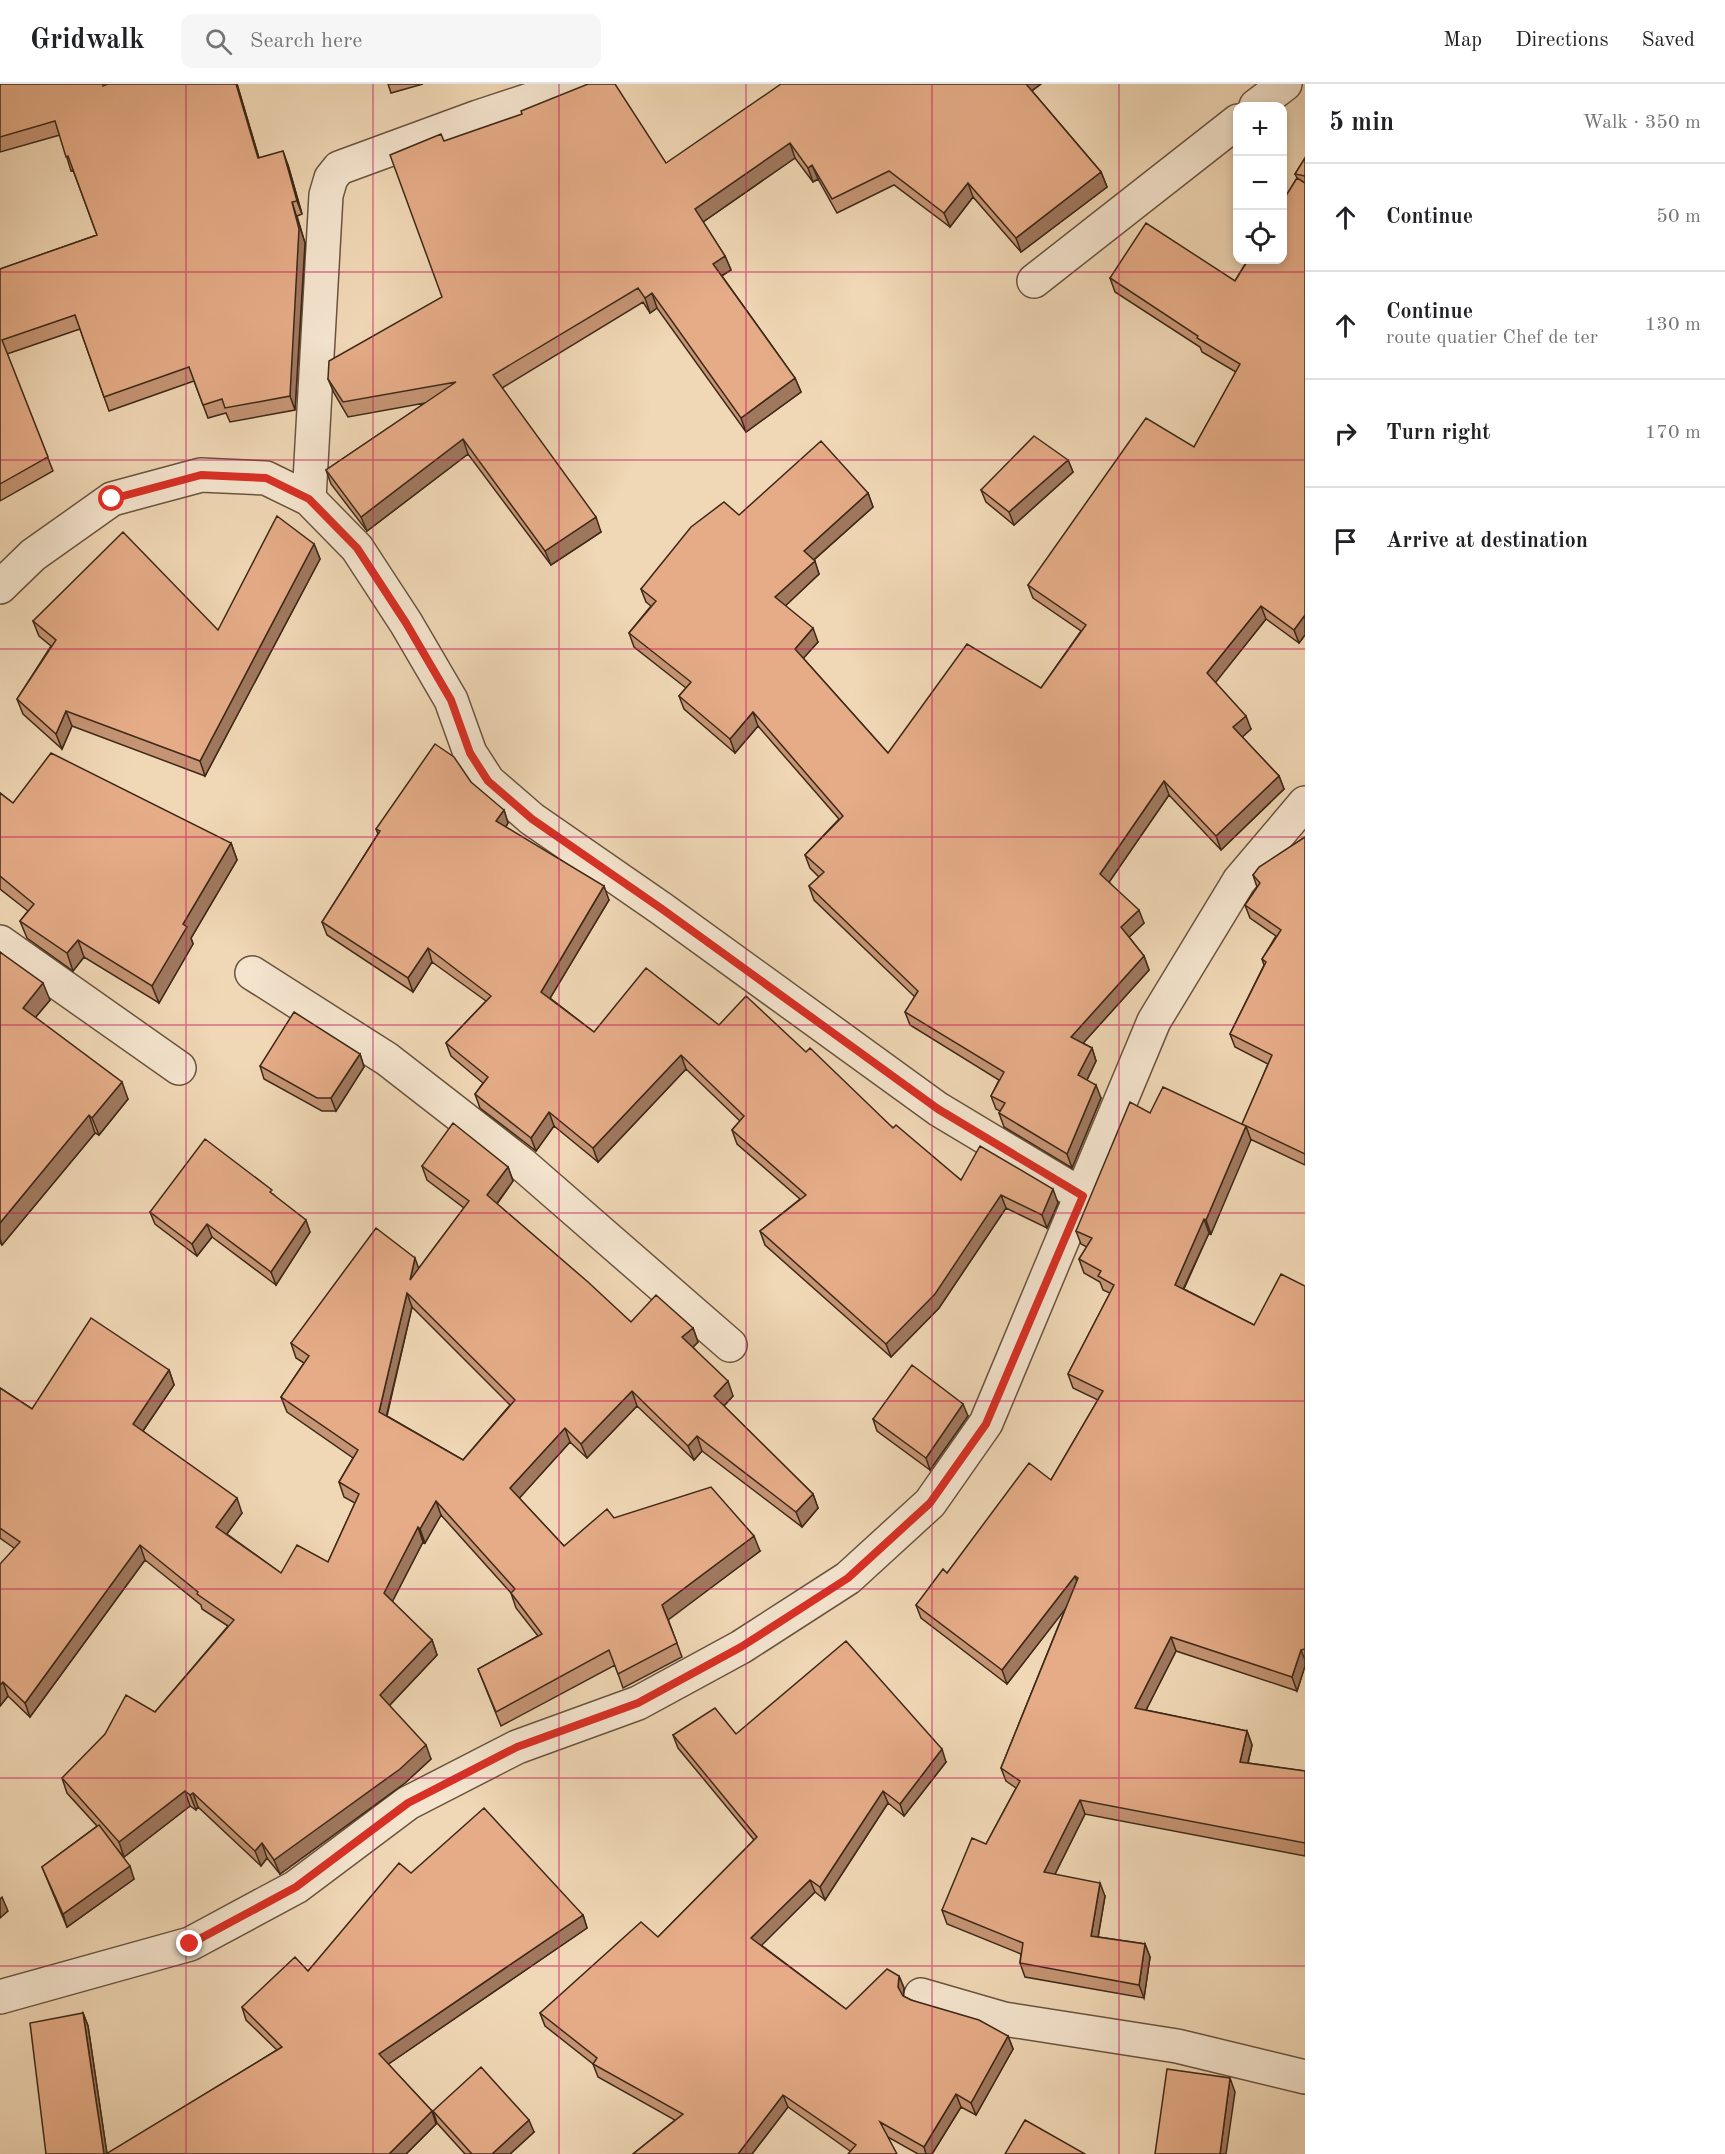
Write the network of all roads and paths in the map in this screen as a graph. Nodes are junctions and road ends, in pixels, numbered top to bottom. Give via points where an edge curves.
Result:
1 (578, 84) edge
2 (1285, 84) edge
3 (1261, 102) edge
4 (1233, 125) edge
5 (1034, 281) dead end
6 (309, 499) junction
7 (0, 588) edge
8 (1305, 803) edge
9 (0, 942) edge
10 (252, 973) dead end
11 (179, 1068) dead end
12 (1083, 1196) junction
13 (730, 1345) dead end
14 (921, 1995) dead end
15 (0, 1997) edge
16 (1305, 2078) edge

1 - 6 street via 339,168 331,178 326,195
2 - 3 street
4 - 5 street
6 - 7 street via 266,478 201,475 112,499 33,555
6 - 12 street via 357,548 406,623 451,700 470,753 488,781 532,819 938,1109
8 - 12 street via 1239,881 1155,1021
9 - 11 street
10 - 13 street via 387,1059 522,1164
12 - 15 street via 986,1424 930,1503 848,1578 741,1647 638,1703 517,1747 408,1803 296,1887 190,1944
14 - 16 street via 1004,2019 1177,2046

